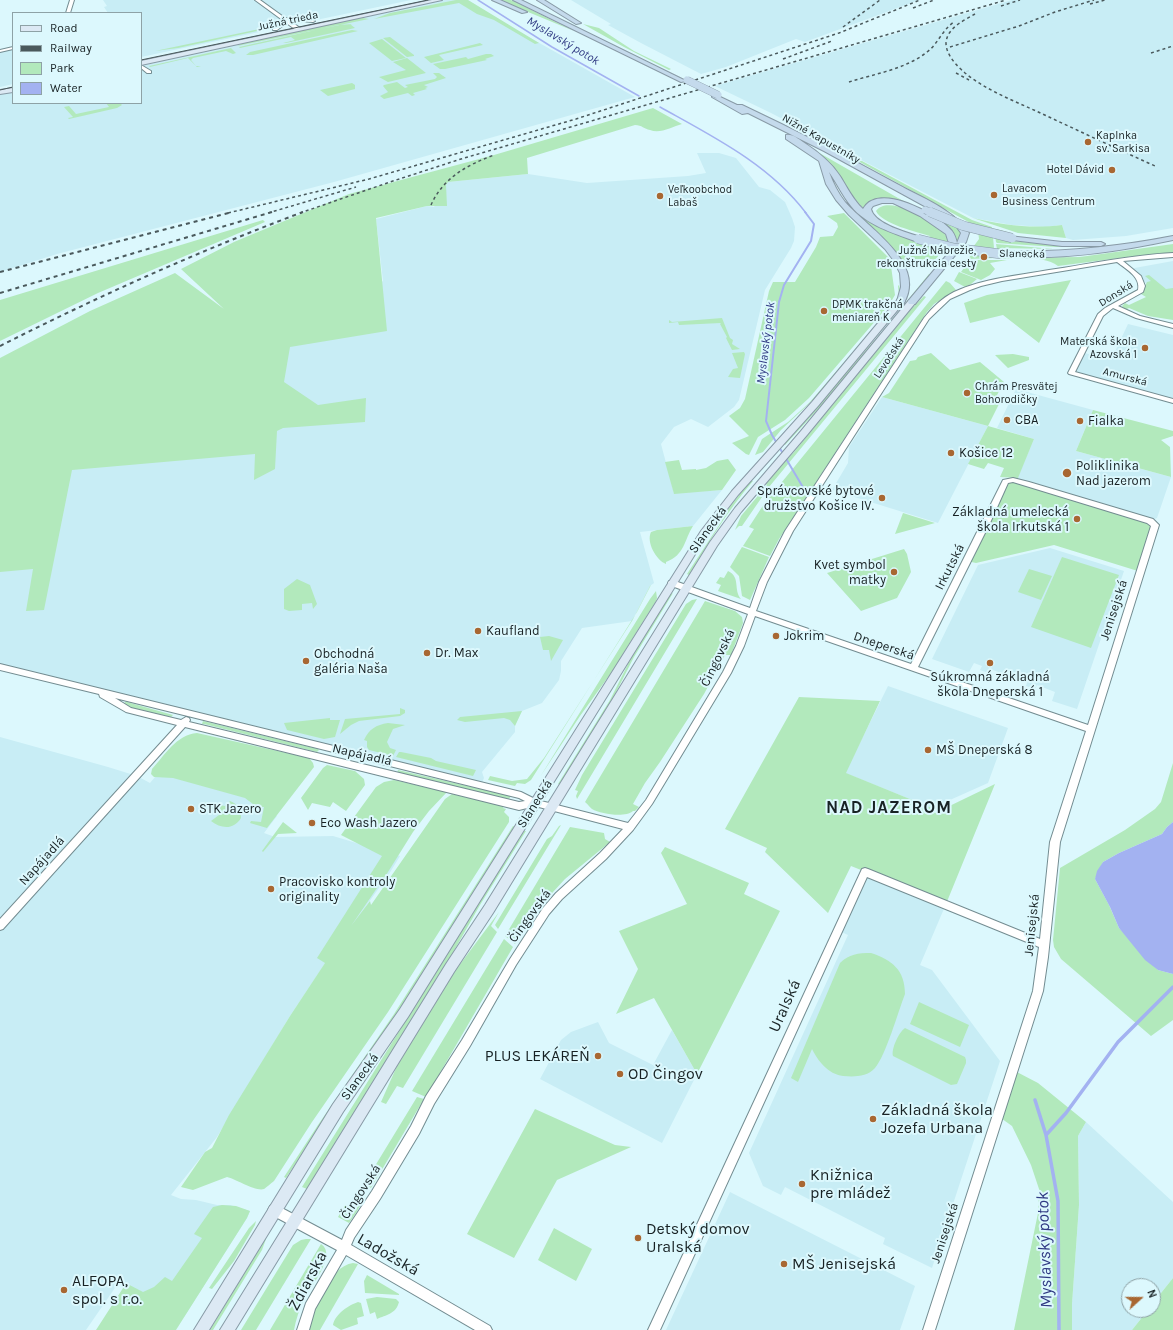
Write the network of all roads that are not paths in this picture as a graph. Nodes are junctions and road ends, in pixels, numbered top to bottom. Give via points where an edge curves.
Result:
1 (72, 0) edge
2 (257, 0) edge
3 (413, 0) edge
4 (439, 0) edge
5 (495, 0) edge
6 (516, 0) edge
7 (522, 0) edge
8 (540, 0) edge
9 (68, 12) edge
10 (283, 19) junction
11 (313, 21) junction
12 (569, 25) junction
13 (296, 27) junction
14 (274, 29) junction
15 (610, 45) junction
16 (12, 48) edge
17 (0, 51) edge
18 (142, 57) edge
19 (142, 65) edge
20 (142, 74) edge
21 (12, 84) edge
22 (0, 87) edge
23 (12, 90) edge
24 (0, 92) edge
25 (716, 95) junction
26 (740, 106) junction
27 (822, 161) junction
28 (904, 205) junction
29 (876, 221) junction
30 (1173, 232) edge
31 (920, 238) junction
32 (1173, 238) edge
33 (952, 241) junction
34 (1122, 242) junction
35 (955, 250) junction
36 (1001, 252) junction
37 (1173, 255) edge
38 (1118, 260) junction
39 (901, 301) junction
40 (912, 302) joint
41 (1114, 306) junction
42 (1173, 326) edge
43 (1071, 373) joint
44 (1173, 401) edge
45 (1153, 522) joint
46 (672, 583) junction
47 (686, 588) junction
48 (753, 612) junction
49 (0, 667) edge
50 (913, 668) junction
51 (93, 690) junction
52 (191, 714) junction
53 (183, 724) junction
54 (1089, 729) junction
55 (535, 803) junction
56 (552, 808) junction
57 (630, 827) junction
58 (0, 926) edge
59 (1044, 945) junction
60 (274, 1210) junction
61 (294, 1220) junction
62 (344, 1248) junction
63 (201, 1330) edge
64 (227, 1330) edge
65 (303, 1330) edge
66 (486, 1330) edge
67 (654, 1330) edge
68 (929, 1330) edge

1 - 9 street
2 - 10 street
3 - 11 main road, Južná trieda
4 - 13 main road, Južná trieda
5 - 15 highway via 587,39
6 - 12 highway, Nižné Kapustníky
7 - 12 highway, Nižné Kapustníky
8 - 15 highway
10 - 11 street
10 - 13 street
10 - 14 street via 283,24
11 - 13 main road, Južná trieda
12 - 15 highway, Nižné Kapustníky
13 - 14 main road, Južná trieda
13 - 19 main road, Južná trieda
14 - 18 main road, Južná trieda
15 - 25 highway, Nižné Kapustníky, bridge
16 - 17 street
19 - 20 street via 148,72
21 - 22 main road
23 - 24 main road
25 - 26 highway, Nižné Kapustníky
25 - 27 highway, Nižné Kapustníky via 778,130
26 - 34 highway, Nižné Kapustníky, bridge via 925,210 964,226 1012,238 1075,244
26 - 35 highway via 827,148 954,220 965,233
27 - 29 highway, Slanecká via 835,175 853,203
27 - 39 highway via 825,177 842,204 900,262 906,279 906,289
28 - 29 highway via 888,200 870,204 868,214
28 - 31 highway via 882,204 873,211 889,224
28 - 33 highway via 943,228 950,234
29 - 31 highway, Slanecká via 893,230
30 - 34 highway
31 - 36 highway, Slanecká, bridge via 954,248
32 - 36 highway, Slanecká via 1082,253 1031,255
33 - 35 highway
33 - 39 highway
34 - 36 highway via 1111,246 1075,250
35 - 40 highway
37 - 38 street, Levočská
38 - 41 street, Donská via 1138,276 1143,287 1138,294
38 - 48 street, Levočská via 993,281 958,292 940,304 927,318 789,531 763,582
39 - 46 main road, Slanecká via 714,519
40 - 47 main road, Slanecká via 725,527
41 - 42 street via 1138,317
41 - 43 street, Donská via 1097,320
43 - 44 street, Amurská
45 - 50 street, Irkutská via 1011,480 1004,483
45 - 54 street, Jenisejská via 1155,525 1143,566
46 - 47 street, Dneperská
46 - 55 main road, Slanecká
47 - 48 street, Dneperská
47 - 56 main road, Slanecká
48 - 50 street, Dneperská
48 - 57 street, Čingovská via 727,673 649,802
49 - 51 street, Napájadlá
50 - 54 street, Dneperská
51 - 52 street, Napájadlá
51 - 53 street, Napájadlá via 129,710
52 - 53 street, Napájadlá
52 - 55 street, Napájadlá via 521,794
53 - 55 street, Napájadlá via 519,806
53 - 58 street, Napájadlá
54 - 59 street, Jenisejská via 1054,842
55 - 56 street, Napájadlá
55 - 60 main road, Slanecká via 404,1013 338,1108
56 - 57 street, Napájadlá
56 - 61 main road, Slanecká
57 - 62 street, Čingovská via 546,911 430,1100 376,1195 353,1228
59 - 67 street, Uralská via 864,872
59 - 68 street, Jenisejská via 1038,991
60 - 61 street, Ladožská
60 - 63 main road, Slanecká
61 - 62 street, Ladožská
61 - 64 main road, Slanecká
62 - 65 street, Ždiarska via 310,1306
62 - 66 street, Ladožská

